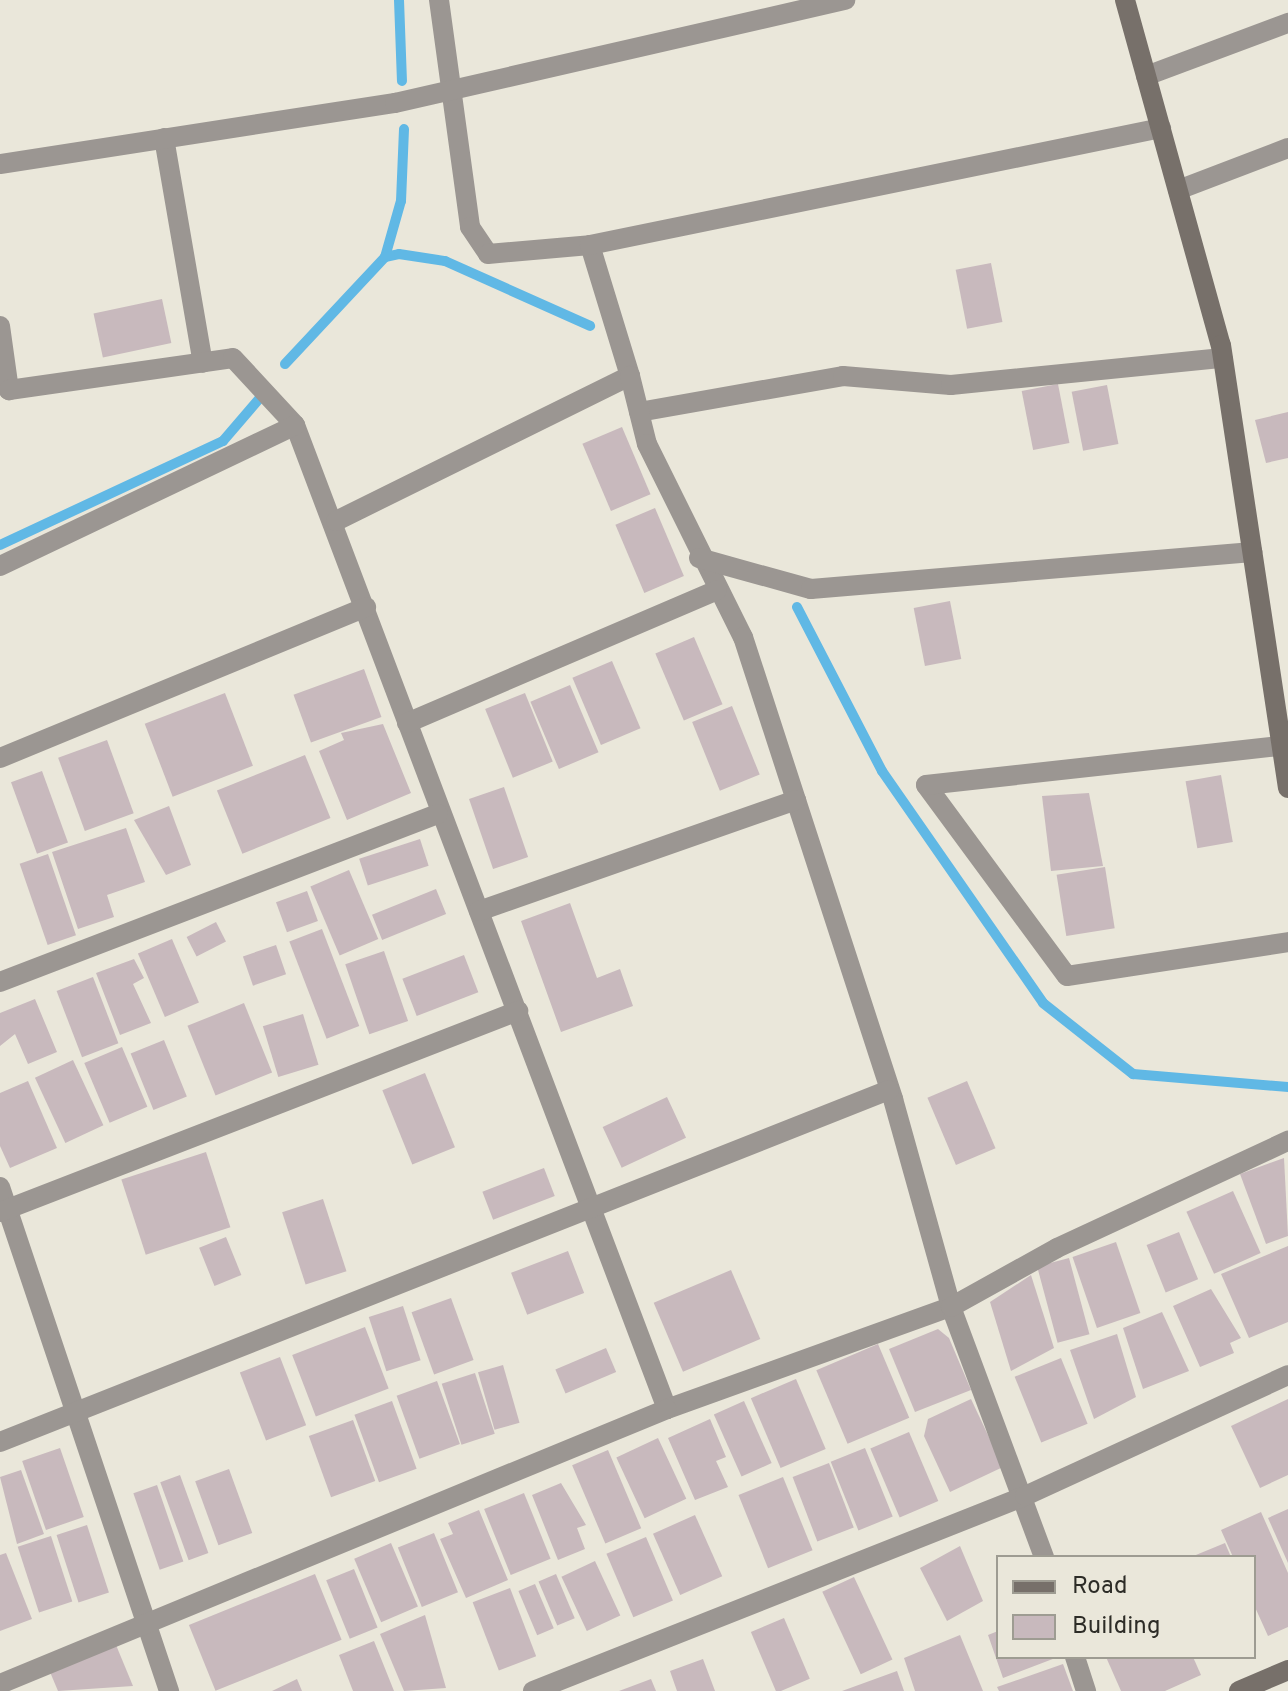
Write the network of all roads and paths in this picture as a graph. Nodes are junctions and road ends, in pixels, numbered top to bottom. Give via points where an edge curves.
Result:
1 (439, 0) edge
2 (845, 0) edge
3 (1125, 0) edge
4 (1288, 23) edge
5 (1146, 76) junction
6 (456, 89) junction
7 (1161, 128) junction
8 (164, 138) junction
9 (1288, 148) edge
10 (0, 164) edge
11 (1178, 190) junction
12 (590, 245) junction
13 (0, 326) edge
14 (1223, 358) junction
15 (203, 363) junction
16 (630, 376) junction
17 (5, 392) edge
18 (639, 412) junction
19 (295, 425) junction
20 (336, 521) junction
21 (1252, 552) junction
22 (699, 558) junction
23 (0, 566) edge
24 (717, 590) junction
25 (366, 607) junction
26 (407, 723) junction
27 (1282, 746) junction
28 (0, 758) edge
29 (1288, 788) edge
30 (796, 800) junction
31 (438, 814) junction
32 (479, 911) junction
33 (1288, 942) edge
34 (0, 982) edge
35 (518, 1011) junction
36 (889, 1090) junction
37 (1288, 1141) edge
38 (0, 1187) edge
39 (4, 1210) edge
40 (590, 1211) junction
41 (951, 1307) junction
42 (1288, 1375) edge
43 (667, 1409) junction
44 (75, 1414) junction
45 (0, 1442) edge
46 (1025, 1496) junction
47 (1043, 1555) edge
48 (147, 1625) junction
49 (1076, 1659) edge
50 (1288, 1670) edge
51 (0, 1684) edge
52 (169, 1691) edge
53 (533, 1691) edge
54 (1086, 1691) edge
55 (1239, 1691) edge

1 - 6 street
2 - 6 street
3 - 5 street
4 - 5 street
5 - 7 street
6 - 8 street
6 - 12 street via 470,227 488,254
7 - 11 street
7 - 12 street
8 - 10 street
8 - 15 street
9 - 11 street
11 - 14 street
12 - 16 street
13 - 17 street
14 - 18 street via 951,385 843,376
14 - 21 street
15 - 17 street
15 - 19 street via 233,358
16 - 18 street
16 - 20 street
18 - 22 street
19 - 20 street
19 - 23 street
20 - 25 street
21 - 22 street via 811,589
21 - 27 street
22 - 24 street
24 - 26 street
24 - 30 street via 743,637
25 - 26 street
25 - 28 street
26 - 31 street
27 - 29 street
27 - 33 street via 926,785 1067,976
30 - 32 street
30 - 36 street
31 - 32 street
31 - 34 street
32 - 35 street
35 - 39 street
35 - 40 street
36 - 40 street
36 - 41 street
37 - 41 street via 1057,1248
38 - 39 street
39 - 44 street
40 - 43 street
40 - 44 street
41 - 43 street
41 - 46 street
42 - 46 street
43 - 48 street
44 - 45 street
44 - 48 street
46 - 47 street
46 - 53 street
48 - 51 street
48 - 52 street
49 - 54 street
50 - 55 street

